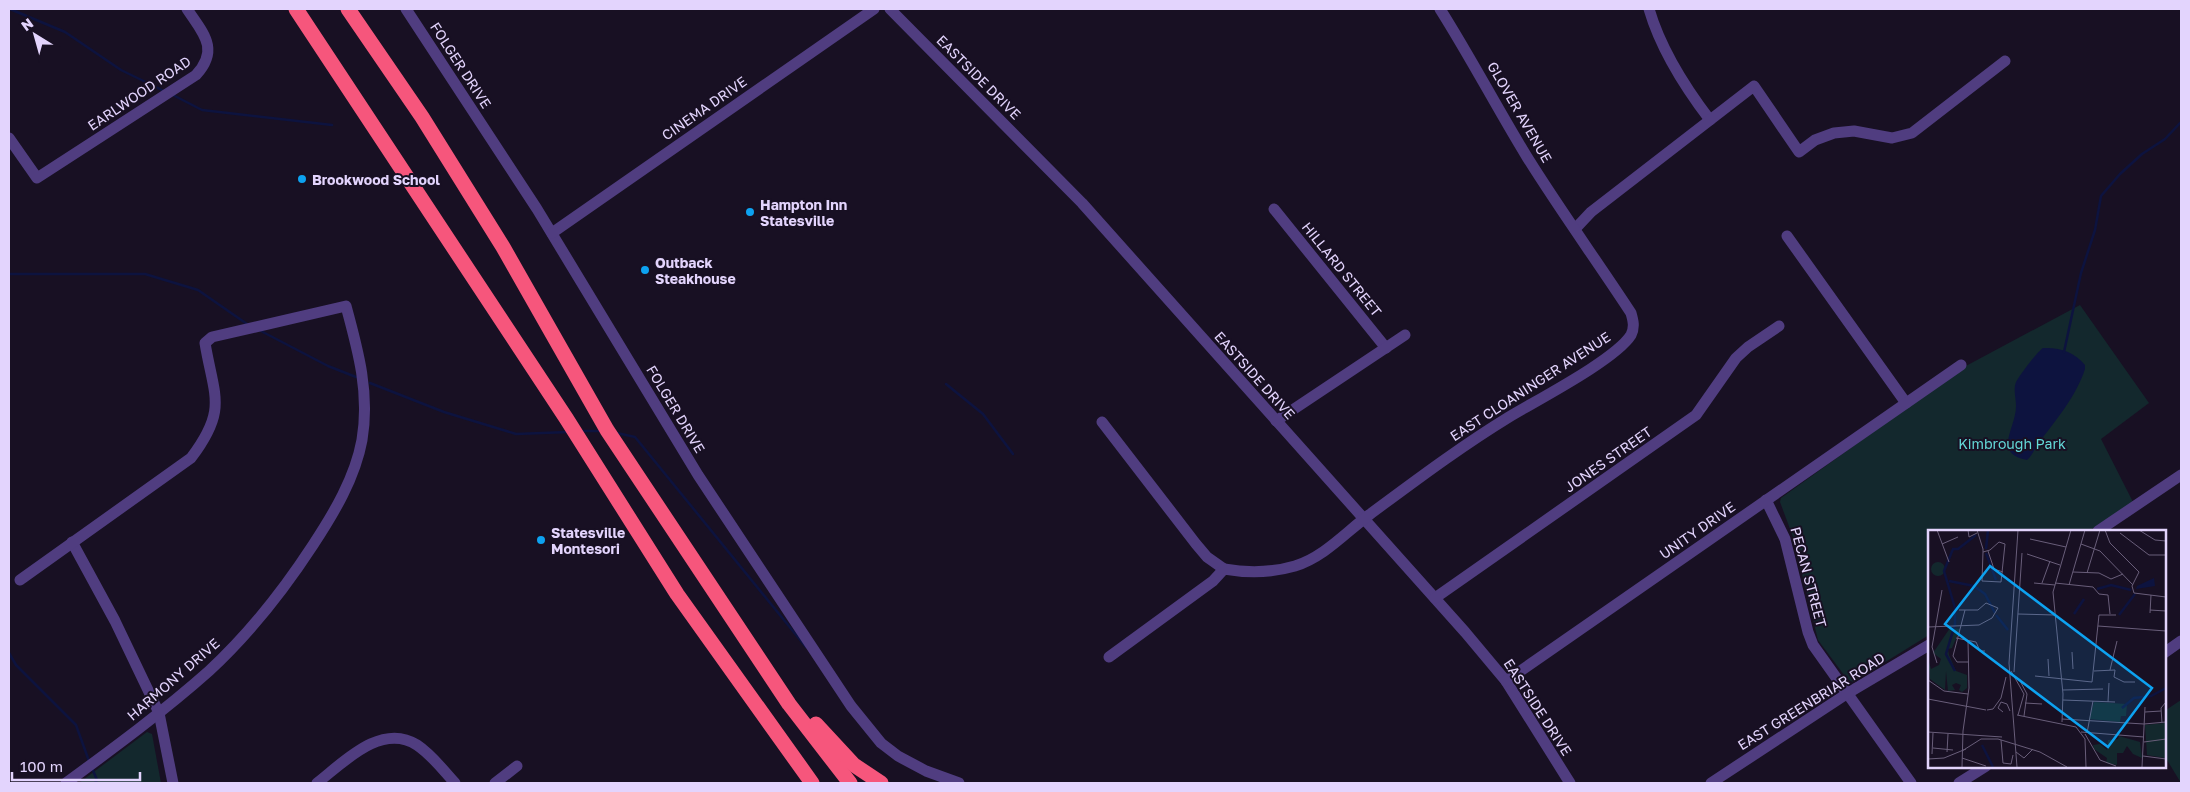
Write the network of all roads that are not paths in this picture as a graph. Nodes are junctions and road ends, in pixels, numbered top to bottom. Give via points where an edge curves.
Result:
1 (187, 9) edge
2 (296, 9) edge
3 (348, 9) edge
4 (406, 9) edge
5 (874, 9) edge
6 (890, 9) edge
7 (1440, 9) edge
8 (1650, 9) edge
9 (2005, 62) dead end
10 (1710, 120) junction
11 (9, 138) edge
12 (1274, 209) dead end
13 (1575, 229) junction
14 (552, 232) junction
15 (1787, 236) dead end
16 (1779, 326) dead end
17 (1405, 335) dead end
18 (1386, 348) junction
19 (1961, 365) dead end
20 (1906, 403) junction
21 (1276, 421) junction
22 (1102, 422) dead end
23 (2181, 475) edge
24 (1766, 500) junction
25 (1364, 518) junction
26 (2099, 530) edge
27 (679, 538) junction
28 (72, 542) junction
29 (1224, 569) junction
30 (20, 580) dead end
31 (1435, 598) junction
32 (2181, 641) edge
33 (1928, 646) edge
34 (2165, 652) edge
35 (1109, 657) dead end
36 (1506, 681) junction
37 (1848, 693) junction
38 (159, 713) junction
39 (517, 766) dead end
40 (1984, 767) edge
41 (66, 783) edge
42 (173, 783) edge
43 (317, 783) edge
44 (455, 783) edge
45 (495, 783) edge
46 (814, 783) edge
47 (850, 783) edge
48 (881, 783) edge
49 (959, 783) edge
50 (1570, 783) edge
51 (1711, 783) edge
52 (1912, 783) edge
53 (1959, 783) edge

1 - 11 street, EARLWOOD ROAD via 205,36 209,50 206,64 196,75 37,178
2 - 46 highway via 566,418 677,594
3 - 27 highway via 422,117 493,230 607,430
4 - 14 street, FOLGER DRIVE
5 - 14 street, CINEMA DRIVE
6 - 21 street, EASTSIDE DRIVE via 1082,203
7 - 13 street, GLOVER AVENUE via 1477,67 1528,159
8 - 10 street via 1665,50 1685,87
9 - 10 street via 1926,124 1912,133 1892,138 1854,131 1834,133 1815,140 1798,152 1754,86
10 - 13 street via 1591,212
12 - 18 street, HILLARD STREET
13 - 25 street, EAST CLOANINGER AVENUE via 1632,313 1632,333 1605,358 1493,427
14 - 49 street, FOLGER DRIVE via 698,475 863,723 898,756
15 - 20 street
16 - 31 street, JONES STREET via 1736,358 1696,415
17 - 18 street
18 - 21 street
19 - 20 street, UNITY DRIVE
20 - 24 street, UNITY DRIVE
21 - 25 street, EASTSIDE DRIVE
22 - 29 street via 1196,544
23 - 26 street
24 - 36 street, UNITY DRIVE
24 - 37 street, PECAN STREET via 1785,539 1813,645
25 - 29 street, EAST CLOANINGER AVENUE via 1318,555 1295,566 1246,572
25 - 31 street, EASTSIDE DRIVE
27 - 47 highway via 789,704
27 - 48 highway via 820,729 854,765
28 - 30 street
28 - 38 street via 115,621
28 - 38 street, HARMONY DRIVE via 192,458 206,438 214,418 217,396 205,343 212,337 346,306 362,365 365,402 362,439 354,472 324,528 258,620 210,670
29 - 35 street
31 - 36 street, EASTSIDE DRIVE
32 - 34 street
33 - 37 street, EAST GREENBRIAR ROAD
36 - 50 street, EASTSIDE DRIVE
37 - 51 street, EAST GREENBRIAR ROAD
37 - 52 street, PECAN STREET
38 - 41 street, HARMONY DRIVE
38 - 42 street
39 - 45 street
40 - 53 street
43 - 44 street via 378,740 398,739 416,744

